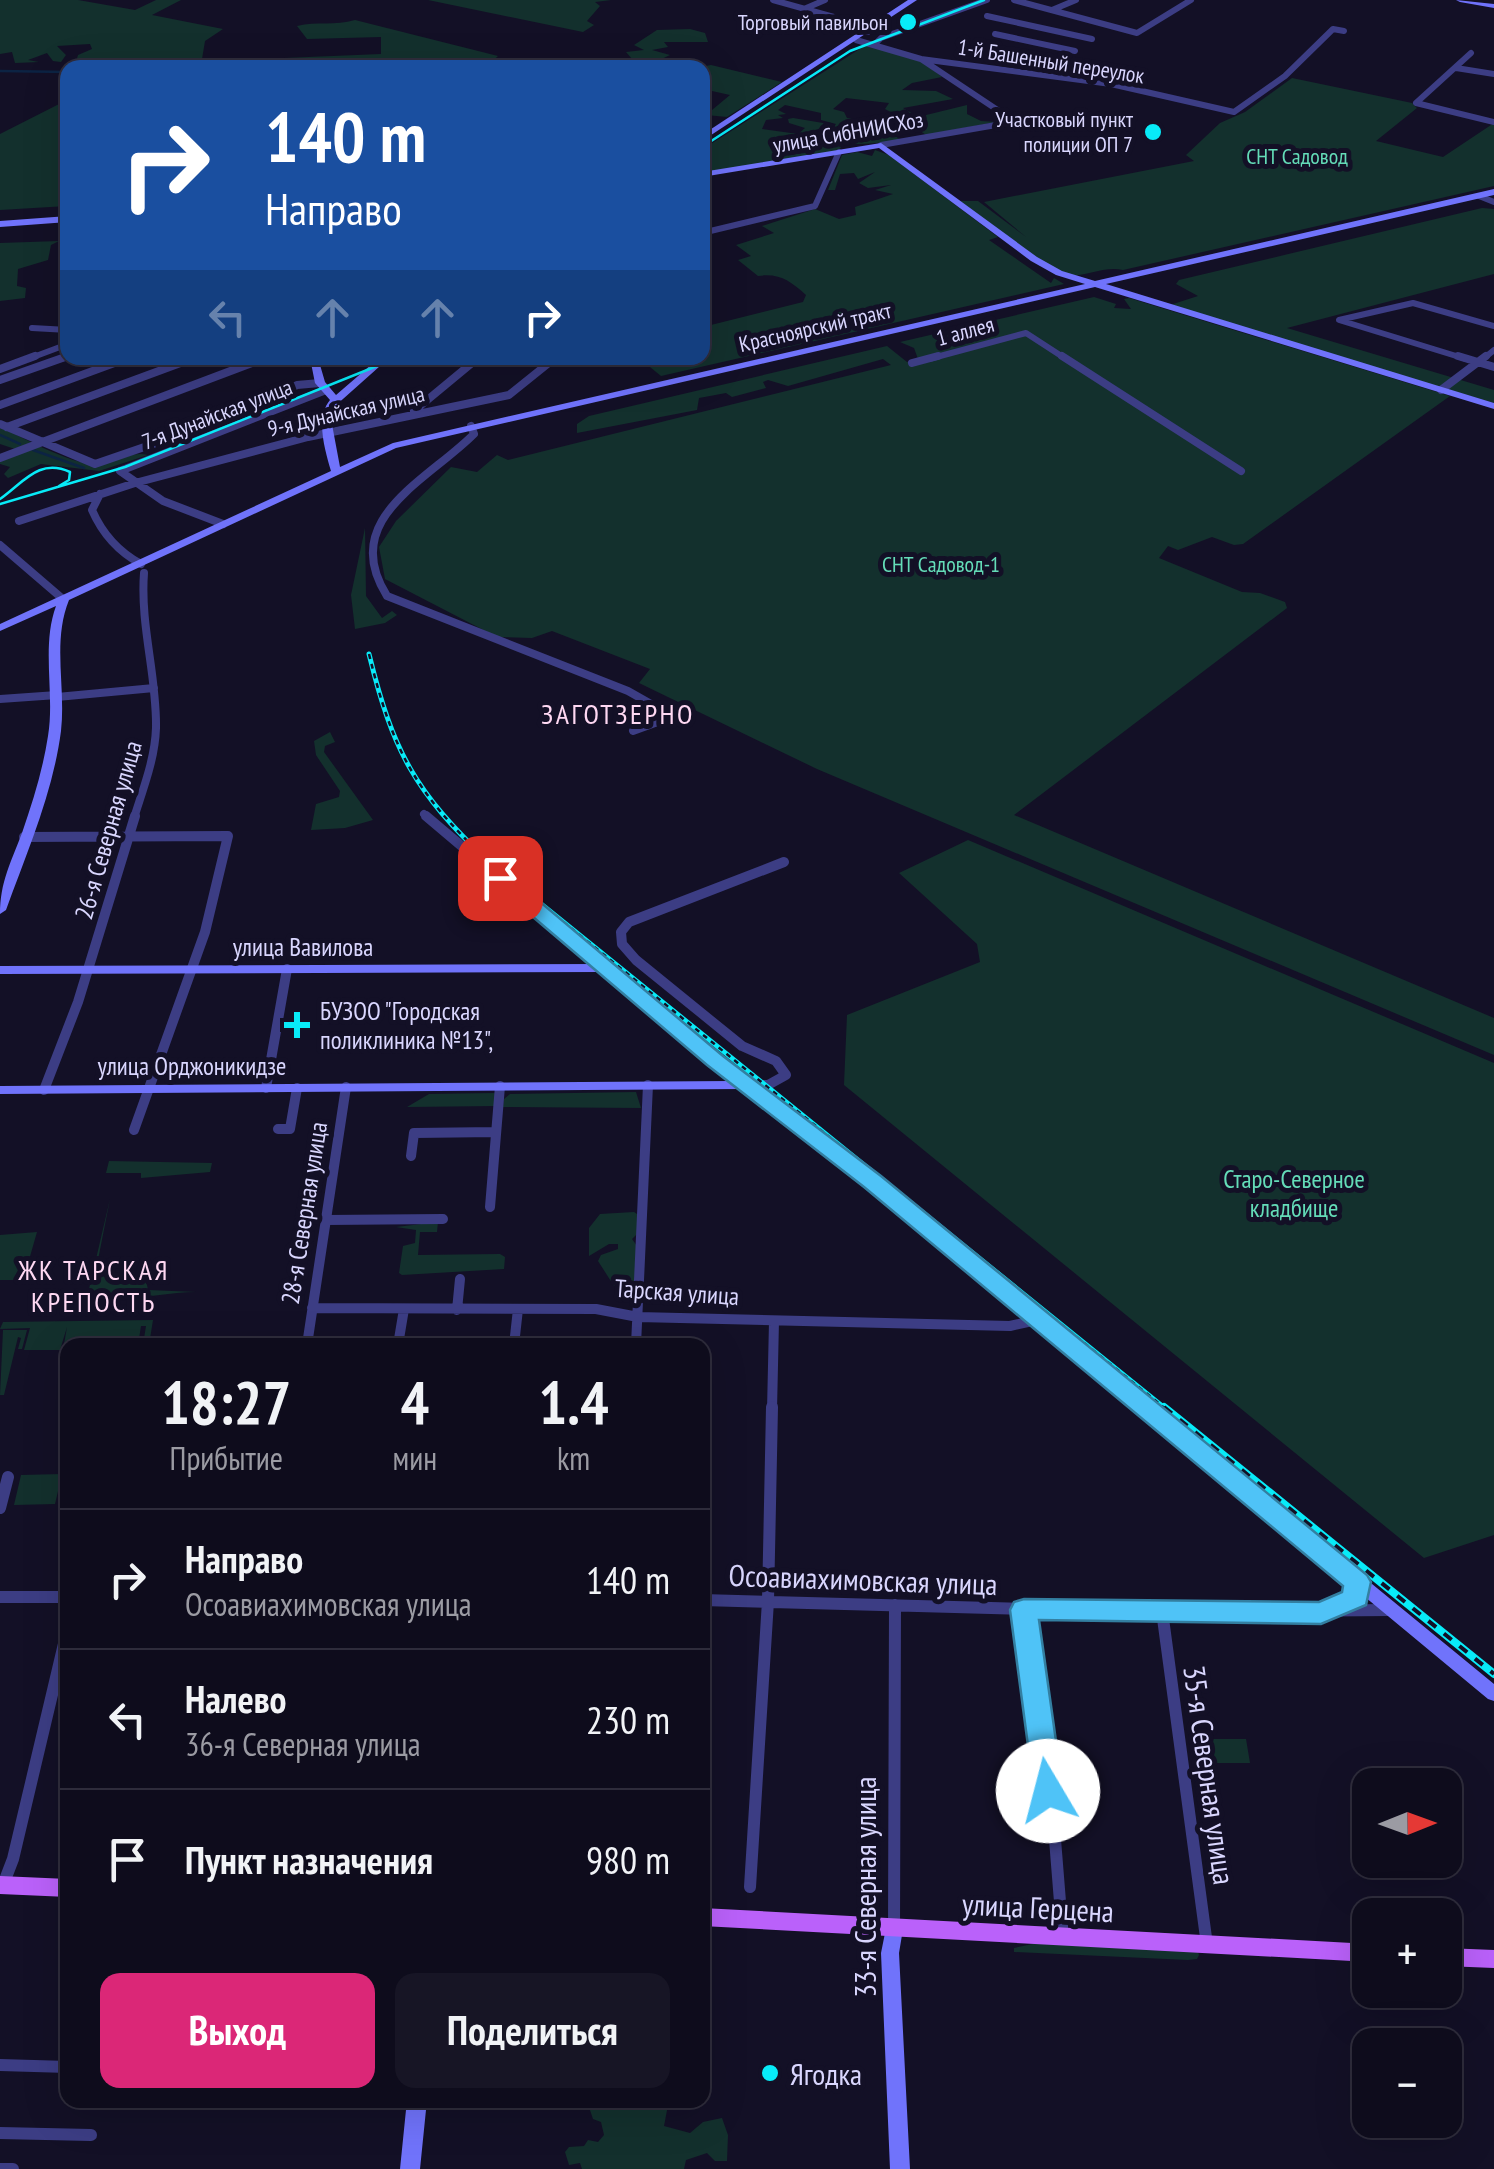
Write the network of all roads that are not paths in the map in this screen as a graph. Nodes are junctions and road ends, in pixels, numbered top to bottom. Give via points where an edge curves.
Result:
1 (773, 0) edge
2 (825, 0) edge
3 (912, 0) edge
4 (988, 0) edge
5 (1014, 0) edge
6 (1076, 0) edge
7 (1191, 0) edge
8 (1460, 0) edge
9 (1494, 6) edge
10 (803, 10) junction
11 (1052, 10) junction
12 (987, 16) dead end
13 (1344, 31) dead end
14 (868, 32) junction
15 (995, 34) dead end
16 (856, 40) junction
17 (874, 45) junction
18 (978, 45) dead end
19 (1075, 50) junction
20 (1471, 53) dead end
21 (921, 59) junction
22 (1056, 62) junction
23 (1456, 68) junction
24 (1039, 74) junction
25 (1494, 74) edge
26 (1494, 122) edge
27 (710, 135) edge
28 (881, 145) junction
29 (838, 152) junction
30 (710, 174) edge
31 (1494, 192) edge
32 (1478, 196) junction
33 (1494, 202) edge
34 (60, 220) edge
35 (0, 224) edge
36 (710, 231) edge
37 (1091, 284) junction
38 (1494, 326) edge
39 (32, 328) dead end
40 (60, 330) edge
41 (60, 347) edge
42 (1494, 350) edge
43 (60, 359) edge
44 (1478, 362) junction
45 (912, 363) dead end
46 (109, 365) edge
47 (174, 365) edge
48 (247, 365) edge
49 (317, 365) edge
50 (372, 365) edge
51 (470, 365) edge
52 (546, 365) edge
53 (1494, 366) edge
54 (0, 369) edge
55 (0, 380) edge
56 (1440, 390) junction
57 (326, 391) junction
58 (0, 405) edge
59 (1494, 406) edge
60 (413, 412) junction
61 (3, 425) edge
62 (471, 426) junction
63 (328, 433) junction
64 (41, 442) junction
65 (332, 448) junction
66 (380, 450) junction
67 (0, 458) edge
68 (335, 469) junction
69 (1241, 471) dead end
70 (135, 483) junction
71 (100, 494) junction
72 (19, 521) dead end
73 (224, 524) junction
74 (0, 545) edge
75 (142, 568) junction
76 (64, 600) junction
77 (0, 628) edge
78 (154, 688) junction
79 (57, 696) junction
80 (0, 699) edge
81 (632, 731) dead end
82 (424, 814) dead end
83 (24, 836) junction
84 (129, 836) junction
85 (784, 862) dead end
86 (7, 868) edge
87 (0, 910) edge
88 (606, 968) junction
89 (287, 969) junction
90 (0, 970) edge
91 (88, 970) junction
92 (189, 970) junction
93 (745, 1085) junction
94 (500, 1086) junction
95 (648, 1086) junction
96 (346, 1087) junction
97 (266, 1088) junction
98 (297, 1088) junction
99 (148, 1089) junction
100 (0, 1090) edge
101 (44, 1090) junction
102 (278, 1129) dead end
103 (134, 1130) dead end
104 (496, 1132) junction
105 (411, 1156) dead end
106 (490, 1207) dead end
107 (443, 1219) dead end
108 (326, 1220) junction
109 (460, 1280) dead end
110 (312, 1308) junction
111 (404, 1309) junction
112 (518, 1309) junction
113 (457, 1310) junction
114 (638, 1317) junction
115 (1037, 1320) junction
116 (774, 1321) junction
117 (308, 1338) edge
118 (399, 1338) edge
119 (515, 1338) edge
120 (636, 1338) edge
121 (8, 1477) dead end
122 (0, 1508) edge
123 (1357, 1582) junction
124 (0, 1596) edge
125 (60, 1597) edge
126 (710, 1600) edge
127 (768, 1600) junction
128 (895, 1605) junction
129 (1024, 1610) junction
130 (1390, 1610) junction
131 (1162, 1612) junction
132 (1321, 1613) junction
133 (60, 1661) edge
134 (1494, 1694) edge
135 (1, 1887) edge
136 (750, 1887) dead end
137 (60, 1888) edge
138 (710, 1918) edge
139 (894, 1929) junction
140 (1063, 1938) junction
141 (1206, 1946) junction
142 (1352, 1952) edge
143 (1462, 1958) edge
144 (1494, 1959) edge
145 (0, 2065) edge
146 (60, 2067) edge
147 (416, 2108) edge
148 (0, 2133) edge
149 (90, 2135) dead end
150 (0, 2168) edge
151 (13, 2169) edge
152 (410, 2169) edge
153 (900, 2169) edge

1 - 10 street
2 - 10 street
3 - 14 main road
4 - 17 street
5 - 11 street
6 - 11 street
7 - 11 street via 1137,33
8 - 9 main road
10 - 14 street
12 - 19 street via 1092,39
13 - 24 street, 1-й Башенный переулок via 1333,29 1286,76 1234,112
14 - 16 main road
15 - 19 street
16 - 17 street
16 - 27 main road
17 - 21 street
18 - 22 street
19 - 22 street
20 - 23 street
21 - 24 street, 1-й Башенный переулок
21 - 28 street, улица СибНИИСХоз via 1000,111 1000,123
22 - 24 street
23 - 25 street
23 - 26 street via 1416,103
28 - 29 main road, улица СибНИИСХоз
28 - 37 main road via 1034,260
29 - 30 main road, улица СибНИИСХоз
29 - 36 street via 814,206
31 - 32 main road, Красноярский тракт
32 - 33 street
32 - 37 main road, Красноярский тракт
34 - 35 main road
37 - 56 main road
37 - 62 main road, Красноярский тракт
38 - 44 street via 1414,303 1338,320
39 - 40 street
41 - 54 street
42 - 44 street
43 - 55 street
44 - 53 street
44 - 56 street
45 - 69 street, 1 аллея via 1026,333
46 - 58 street
47 - 61 street
48 - 64 street
49 - 57 main road
50 - 57 main road
51 - 60 street
52 - 60 street, 9-я Дунайская улица via 509,394
56 - 59 main road
57 - 63 main road
57 - 64 street via 297,385 249,411 95,464
57 - 70 street, 7-я Дунайская улица via 120,470
60 - 63 street, 9-я Дунайская улица
61 - 64 street
62 - 66 main road, Красноярский тракт
62 - 81 street via 474,434 376,526 368,555 378,586 387,596 628,691 665,712 662,722
63 - 65 main road
63 - 70 street, 9-я Дунайская улица
64 - 67 street
65 - 66 main road via 344,455
65 - 68 main road
66 - 68 main road, Красноярский тракт
68 - 73 main road, Красноярский тракт
70 - 71 street, 9-я Дунайская улица
70 - 73 street
71 - 72 street, 9-я Дунайская улица
71 - 75 street via 94,519
73 - 75 main road, Красноярский тракт
74 - 76 street
75 - 76 main road, Красноярский тракт
75 - 78 street, 26-я Северная улица via 141,610
76 - 77 main road, Красноярский тракт
76 - 79 main road via 57,619
78 - 79 street
78 - 84 street, 26-я Северная улица via 152,760
79 - 80 street
79 - 83 main road via 50,762
82 - 88 street
83 - 84 street
83 - 86 main road
84 - 91 street, 26-я Северная улица
84 - 92 street via 228,836
85 - 93 street via 629,922 621,932 636,960 742,1046 776,1061 786,1075 768,1085
86 - 87 main road
88 - 89 main road, улица Вавилова
88 - 93 main road
89 - 92 main road, улица Вавилова
89 - 97 street
90 - 91 main road, улица Вавилова
91 - 92 main road, улица Вавилова
91 - 101 street, 26-я Северная улица
92 - 99 street
93 - 95 main road, улица Орджоникидзе
93 - 115 main road
94 - 95 main road, улица Орджоникидзе
94 - 96 main road, улица Орджоникидзе
94 - 104 street
95 - 114 street
96 - 98 main road, улица Орджоникидзе
96 - 108 street, 28-я Северная улица
97 - 98 main road, улица Орджоникидзе
97 - 99 main road, улица Орджоникидзе
98 - 102 street via 290,1129
99 - 101 main road, улица Орджоникидзе
99 - 103 street
100 - 101 main road, улица Орджоникидзе
104 - 105 street via 414,1133
104 - 106 street
107 - 108 street
108 - 110 street, 28-я Северная улица
109 - 113 street
110 - 111 street, Тарская улица
110 - 117 street, 28-я Северная улица
111 - 113 street, Тарская улица
111 - 118 street
112 - 113 street, Тарская улица
112 - 114 street, Тарская улица via 596,1309
112 - 119 street
114 - 116 street, Тарская улица
114 - 120 street
115 - 116 street, Тарская улица via 1010,1326
115 - 123 main road
116 - 127 street
121 - 122 street
123 - 130 main road
123 - 132 street via 1356,1598
124 - 125 street
126 - 127 street, Осоавиахимовская улица
127 - 128 street, Осоавиахимовская улица
127 - 136 street
128 - 129 street, Осоавиахимовская улица
128 - 139 street, 33-я Северная улица
129 - 131 street, Осоавиахимовская улица
129 - 140 street
130 - 132 street, Осоавиахимовская улица
130 - 134 main road
131 - 132 street, Осоавиахимовская улица
131 - 141 street, 35-я Северная улица
133 - 135 street
135 - 137 main road
138 - 139 main road, улица Герцена
139 - 140 main road, улица Герцена
139 - 153 main road, 33-я Северная улица
140 - 141 main road, улица Герцена
141 - 142 main road, улица Герцена
143 - 144 main road
145 - 146 street
147 - 152 main road
148 - 149 street
150 - 151 street

